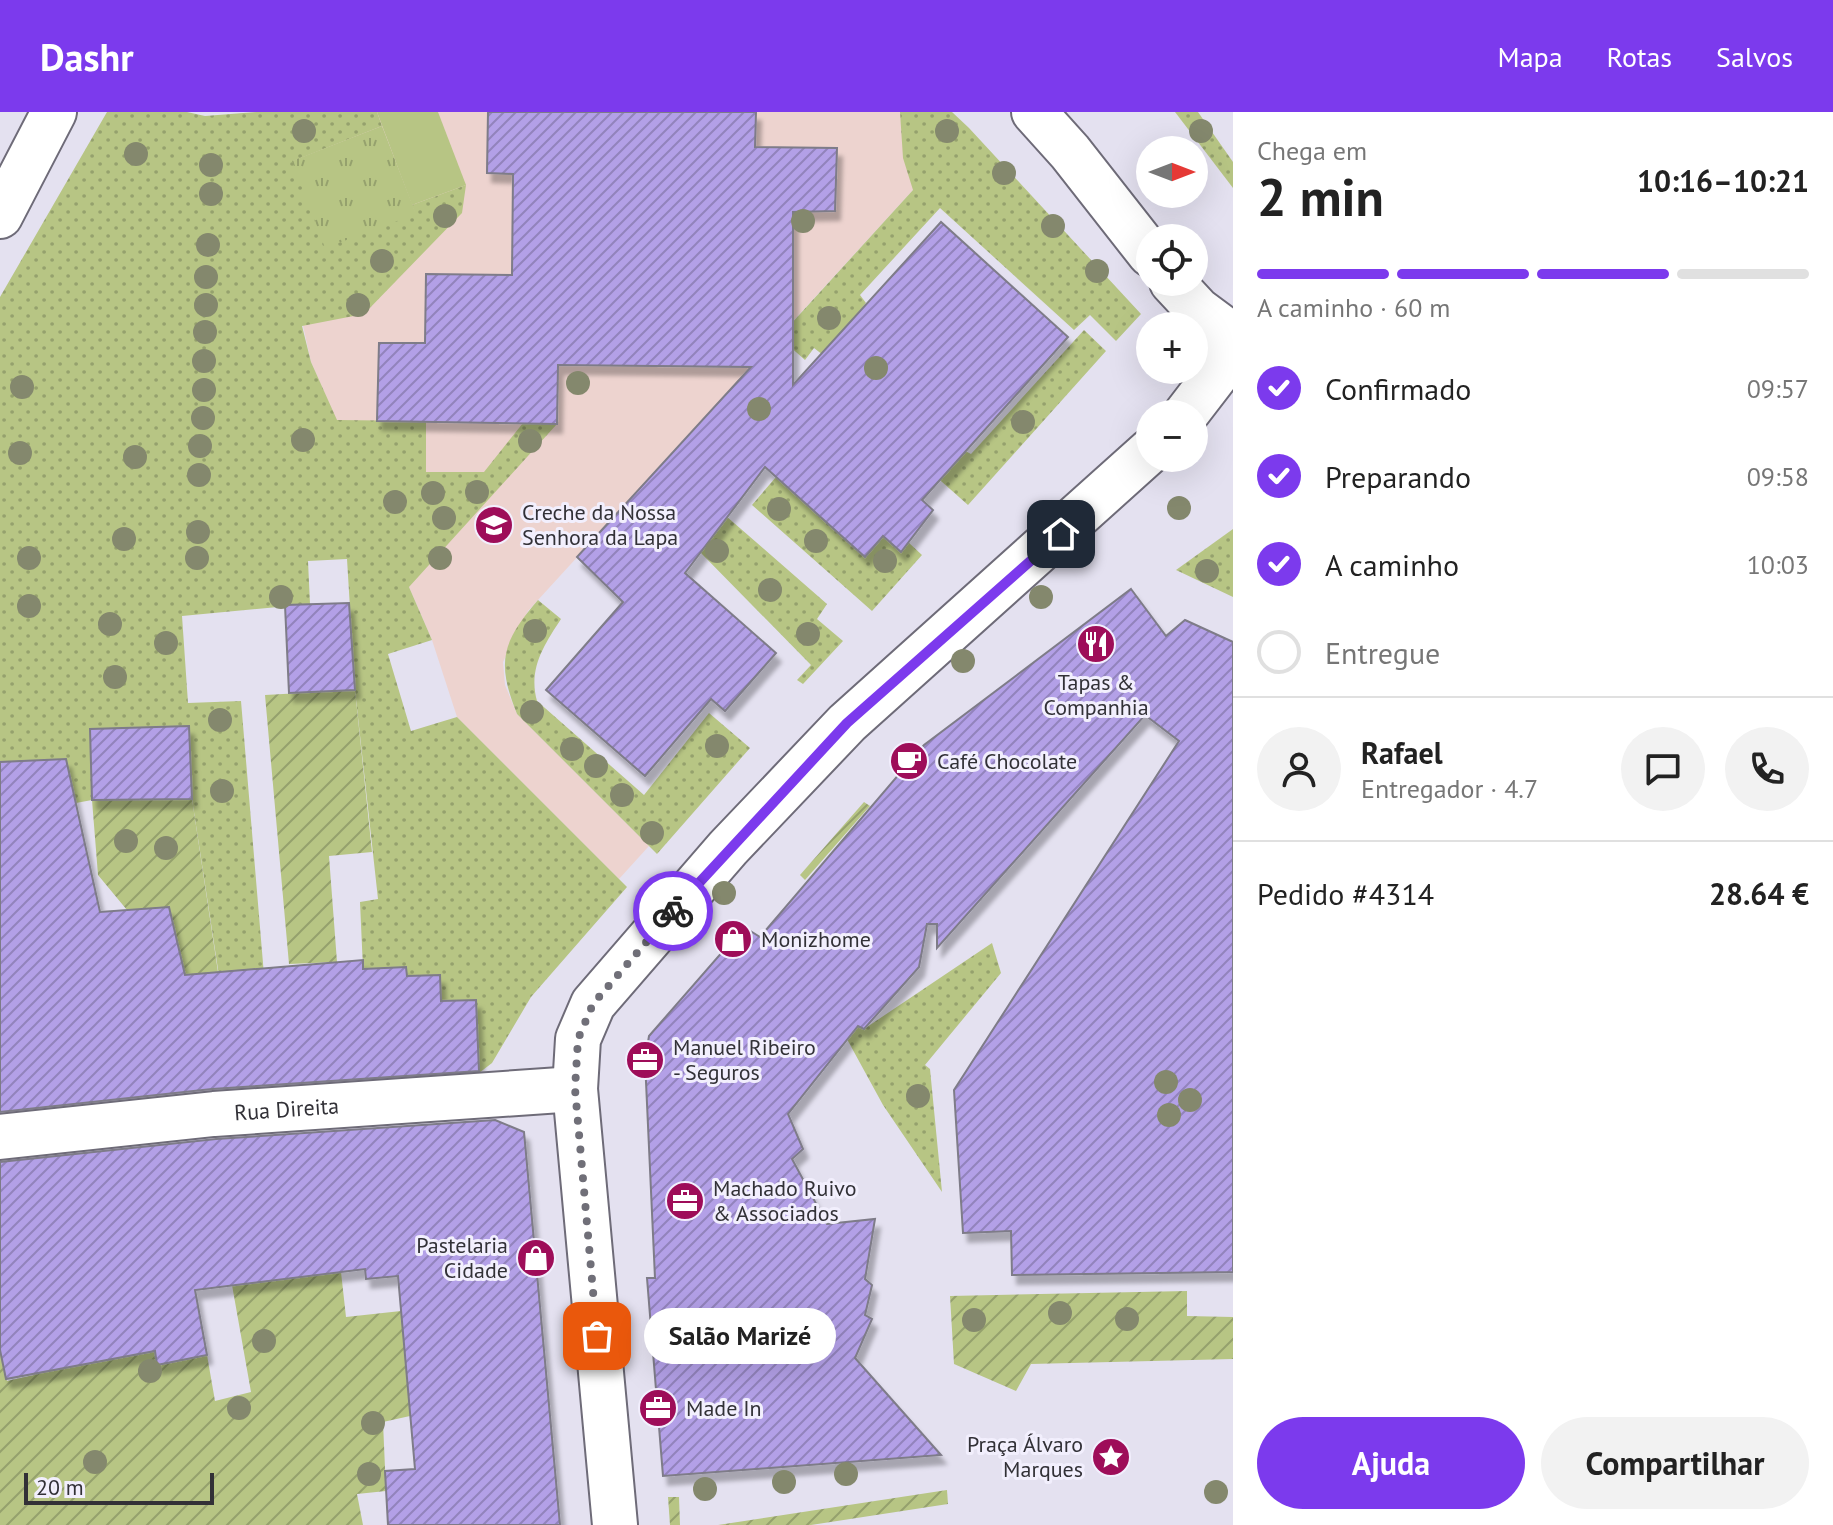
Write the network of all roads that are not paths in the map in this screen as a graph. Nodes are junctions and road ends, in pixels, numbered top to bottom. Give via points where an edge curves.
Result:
1 (54, 112) edge
2 (1034, 112) edge
3 (0, 216) edge
4 (1136, 236) edge
5 (1185, 296) edge
6 (1231, 335) edge
7 (1197, 400) edge
8 (1136, 464) edge
9 (575, 1089) junction
10 (0, 1137) edge
11 (615, 1525) edge

1 - 3 street
2 - 4 street
5 - 6 street
6 - 7 street via 1219,371
8 - 9 street via 847,723 728,848 593,1004 578,1039
9 - 10 street, Rua Direita via 242,1112
9 - 11 street

